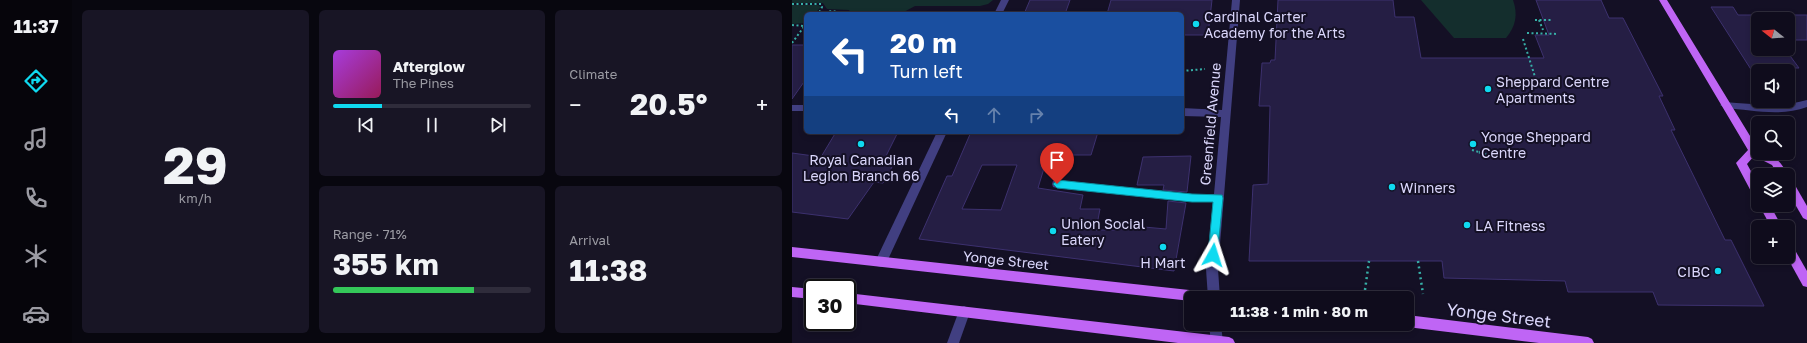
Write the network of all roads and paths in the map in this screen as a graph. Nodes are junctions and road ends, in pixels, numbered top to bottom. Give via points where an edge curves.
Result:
1 (1005, 0) edge
2 (1236, 0) edge
3 (1663, 0) edge
4 (792, 4) edge
5 (819, 12) joint
6 (843, 12) edge
7 (999, 12) edge
8 (1535, 20) dead end
9 (1539, 20) junction
10 (1553, 20) dead end
11 (792, 25) edge
12 (804, 25) edge
13 (804, 26) edge
14 (1543, 30) dead end
15 (1527, 33) dead end
16 (1558, 34) dead end
17 (1523, 39) dead end
18 (792, 43) edge
19 (1205, 69) dead end
20 (1184, 70) edge
21 (1536, 80) dead end
22 (1807, 104) edge
23 (1725, 105) junction
24 (792, 108) edge
25 (804, 108) edge
26 (1184, 112) edge
27 (1225, 114) junction
28 (941, 134) edge
29 (1751, 148) edge
30 (1472, 150) dead end
31 (1751, 153) edge
32 (1489, 156) dead end
33 (1771, 160) edge
34 (1779, 168) edge
35 (1751, 181) edge
36 (1057, 184) dead end
37 (1795, 195) edge
38 (1218, 198) junction
39 (1807, 215) edge
40 (792, 252) edge
41 (1369, 261) dead end
42 (1418, 261) dead end
43 (1795, 261) edge
44 (881, 262) junction
45 (1807, 282) edge
46 (1365, 290) dead end
47 (1214, 291) edge
48 (792, 292) edge
49 (804, 293) edge
50 (1423, 294) dead end
51 (1184, 295) edge
52 (856, 299) edge
53 (964, 312) junction
54 (1414, 322) edge
55 (1217, 331) edge
56 (1548, 341) edge
57 (953, 343) edge
58 (1221, 343) edge
59 (1588, 343) edge

1 - 7 street
2 - 27 street, Greenfield Avenue
3 - 23 main road
4 - 5 path via 822,5
5 - 6 path
8 - 9 path
9 - 10 path
9 - 14 path
11 - 12 path
13 - 18 path
15 - 16 path
17 - 21 path
19 - 20 path
22 - 23 street via 1799,108 1784,109
23 - 29 main road
24 - 25 street
26 - 27 street
27 - 38 street, Greenfield Avenue
28 - 44 street
30 - 32 path
31 - 35 main road via 1741,163
33 - 34 main road
36 - 38 street via 1192,198
37 - 39 main road
38 - 47 street, Greenfield Avenue via 1212,269
40 - 44 main road, Yonge Street
41 - 46 path
42 - 50 path
43 - 45 main road
44 - 51 main road, Yonge Street
48 - 49 main road
52 - 53 main road
53 - 57 street
53 - 58 main road
54 - 56 main road, Yonge Street
55 - 58 street
56 - 59 main road, Yonge Street

